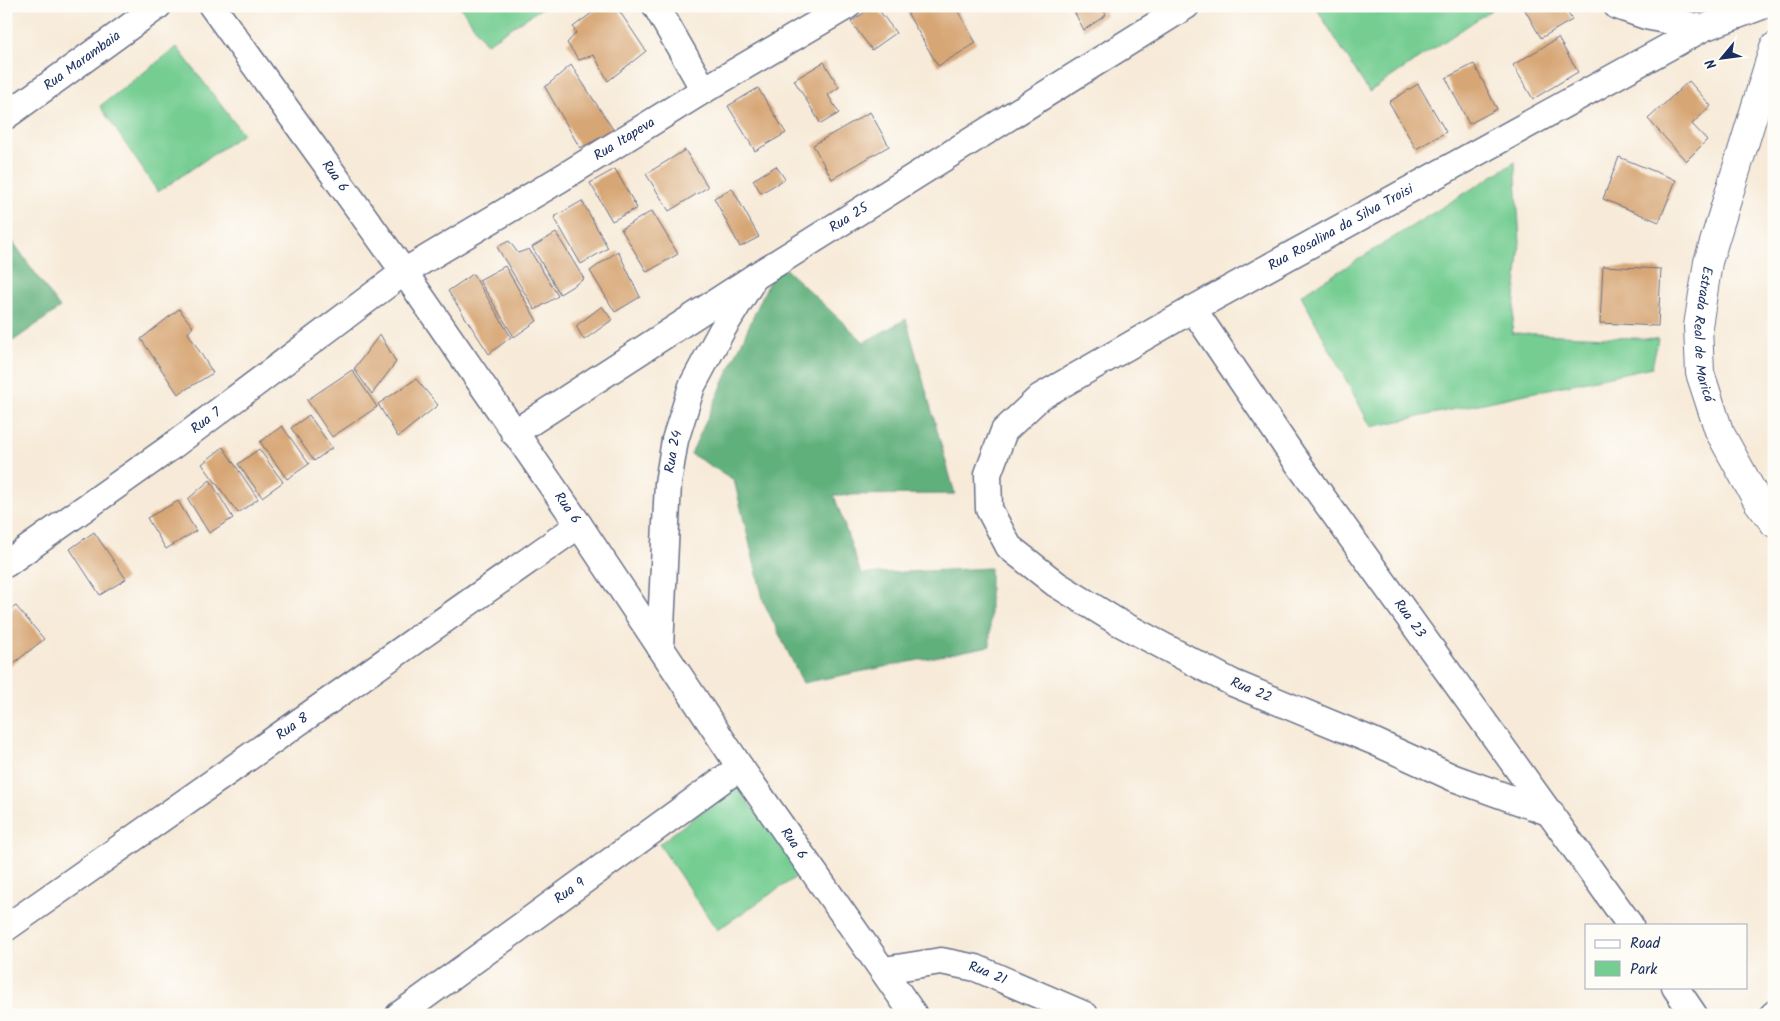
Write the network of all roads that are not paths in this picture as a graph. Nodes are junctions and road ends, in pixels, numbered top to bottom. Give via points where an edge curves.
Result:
1 (158, 6) edge
2 (212, 6) edge
3 (656, 6) edge
4 (847, 6) edge
5 (1186, 6) edge
6 (1617, 6) edge
7 (1762, 6) edge
8 (1703, 28) junction
9 (1774, 47) edge
10 (704, 90) junction
11 (6, 116) edge
12 (404, 272) junction
13 (756, 276) junction
14 (1193, 309) junction
15 (514, 433) junction
16 (989, 510) joint
17 (1774, 523) edge
18 (579, 525) junction
19 (6, 564) edge
20 (660, 647) junction
21 (740, 767) junction
22 (1551, 813) junction
23 (1629, 924) edge
24 (6, 928) edge
25 (884, 970) junction
26 (1676, 988) edge
27 (911, 1013) edge
28 (400, 1015) edge
29 (1085, 1015) edge
30 (1694, 1015) edge

1 - 11 street, Rua Marambaia
2 - 12 street, Rua 6
3 - 10 street
4 - 10 street, Rua Itapeva
5 - 13 street, Rua 25
6 - 8 street via 1646,16
7 - 8 street, Rua Rosalina da Silva Troisi
8 - 14 street, Rua Rosalina da Silva Troisi
9 - 17 main road, Estrada Real de Maricá via 1708,262 1698,326 1700,374 1719,431 1758,502
10 - 12 street, Rua Itapeva
12 - 15 street, Rua 6
12 - 19 street, Rua 7 via 171,447
13 - 15 street, Rua 25
13 - 20 street, Rua 24 via 692,386 676,440 668,483
14 - 16 street, Rua Rosalina da Silva Troisi via 1040,397 1004,431 988,474
14 - 22 street, Rua 23 via 1292,455
15 - 18 street, Rua 6
16 - 22 street, Rua 22 via 1010,547 1056,584 1116,621 1233,683 1454,778
18 - 20 street, Rua 6
18 - 24 street, Rua 8
20 - 21 street, Rua 6
21 - 25 street, Rua 6
21 - 28 street, Rua 9
22 - 23 street, Rua 23
25 - 27 street, Rua 6
25 - 29 street, Rua 21 via 942,961 976,968
26 - 30 street

